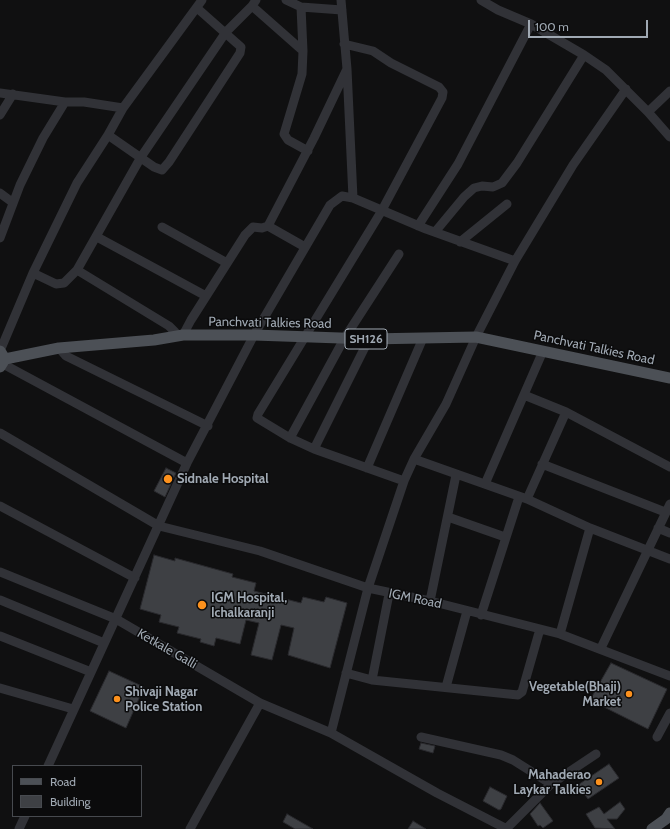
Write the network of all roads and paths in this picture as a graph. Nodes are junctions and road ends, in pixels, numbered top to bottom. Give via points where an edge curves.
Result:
1 (286, 0) edge
2 (341, 0) edge
3 (481, 0) edge
4 (254, 3) edge
5 (199, 4) edge
6 (301, 7) junction
7 (342, 10) junction
8 (531, 24) junction
9 (226, 32) junction
10 (344, 44) junction
11 (303, 51) junction
12 (584, 55) junction
13 (346, 69) junction
14 (626, 89) junction
15 (670, 91) edge
16 (0, 93) edge
17 (13, 94) junction
18 (65, 102) junction
19 (123, 108) junction
20 (648, 112) junction
21 (0, 115) edge
22 (108, 135) junction
23 (670, 137) edge
24 (308, 151) junction
25 (141, 157) junction
26 (0, 193) edge
27 (352, 198) junction
28 (12, 202) junction
29 (507, 204) dead end
30 (381, 212) junction
31 (268, 226) junction
32 (418, 226) junction
33 (162, 227) dead end
34 (435, 232) junction
35 (97, 237) junction
36 (0, 238) edge
37 (460, 242) junction
38 (305, 247) junction
39 (399, 254) dead end
40 (515, 261) junction
41 (227, 263) junction
42 (77, 270) junction
43 (33, 273) junction
44 (206, 296) junction
45 (254, 335) junction
46 (180, 336) junction
47 (304, 337) junction
48 (476, 337) junction
49 (423, 338) junction
50 (344, 339) junction
51 (369, 340) junction
52 (58, 348) junction
53 (543, 350) junction
54 (2, 358) edge
55 (670, 378) edge
56 (524, 395) junction
57 (566, 412) junction
58 (208, 426) junction
59 (0, 433) edge
60 (290, 438) junction
61 (314, 449) junction
62 (414, 459) junction
63 (187, 463) junction
64 (542, 464) junction
65 (670, 467) edge
66 (367, 468) junction
67 (456, 475) junction
68 (404, 480) junction
69 (485, 484) junction
70 (523, 498) junction
71 (0, 506) edge
72 (669, 507) edge
73 (448, 516) junction
74 (159, 526) junction
75 (590, 528) junction
76 (658, 528) junction
77 (670, 533) edge
78 (505, 537) junction
79 (647, 550) junction
80 (670, 559) edge
81 (0, 572) edge
82 (135, 578) junction
83 (368, 588) junction
84 (390, 594) junction
85 (0, 600) edge
86 (430, 601) junction
87 (467, 611) junction
88 (481, 615) junction
89 (116, 619) junction
90 (540, 630) junction
91 (560, 634) junction
92 (0, 636) edge
93 (104, 643) junction
94 (601, 648) junction
95 (91, 672) junction
96 (346, 673) junction
97 (670, 676) edge
98 (372, 680) junction
99 (446, 687) junction
100 (0, 688) edge
101 (260, 703) junction
102 (73, 709) junction
103 (670, 713) edge
104 (331, 733) junction
105 (421, 737) dead end
106 (657, 737) dead end
107 (596, 754) dead end
108 (48, 765) edge
109 (551, 784) junction
110 (25, 817) edge
111 (669, 817) edge
112 (19, 829) edge
113 (190, 829) edge
114 (507, 829) edge
115 (652, 829) edge

1 - 6 street
2 - 7 street
3 - 8 street
4 - 9 street
4 - 11 street
5 - 9 street
5 - 19 street
6 - 7 street
6 - 11 street
7 - 10 street
8 - 12 street
8 - 32 street via 458,164
9 - 25 street
9 - 25 street via 241,48 240,53 169,162 162,170
10 - 13 street
10 - 30 street via 373,51 439,87 443,92
11 - 24 street via 302,74 284,134 288,140
12 - 14 street via 606,70
12 - 34 street via 518,163 502,183 493,187 474,188
13 - 24 street
13 - 27 street
14 - 20 street
14 - 40 street via 573,166
15 - 20 street
16 - 17 street
17 - 18 street
17 - 21 street
18 - 19 street
18 - 28 street via 43,138
19 - 22 street
20 - 23 street
22 - 25 street
22 - 43 street via 77,183
24 - 31 street
25 - 35 street
26 - 28 street
27 - 30 street
27 - 38 street via 342,196 330,205
28 - 36 street
29 - 37 street
30 - 32 street
30 - 47 street
31 - 38 street
31 - 41 street via 253,227
32 - 34 street
33 - 41 street
34 - 37 street
35 - 42 street
35 - 44 street
37 - 40 street
38 - 45 street
39 - 50 street
40 - 48 street
41 - 44 street
42 - 43 street via 64,283 56,284
42 - 46 street via 169,326
43 - 54 street
44 - 46 street
45 - 46 main road, Panchvati Talkies Road / SH126
45 - 47 main road, Panchvati Talkies Road / SH126
45 - 58 street
46 - 52 main road, Panchvati Talkies Road / SH126
47 - 50 main road, Panchvati Talkies Road / SH126
47 - 60 street via 257,418 261,423
48 - 49 main road, Panchvati Talkies Road / SH126
48 - 53 main road, Panchvati Talkies Road / SH126
48 - 62 street via 446,404
49 - 51 main road, Panchvati Talkies Road / SH126
49 - 66 street
50 - 51 main road, Panchvati Talkies Road / SH126
50 - 60 street
51 - 61 street
52 - 54 main road, Panchvati Talkies Road
52 - 58 street via 66,356
53 - 55 main road, Panchvati Talkies Road / SH126
53 - 56 street
54 - 63 street
56 - 57 street
56 - 69 street
57 - 64 street
57 - 65 street
58 - 63 street
59 - 74 street, IGM Road
60 - 61 street
61 - 66 street
62 - 67 street
62 - 68 street
63 - 74 street
64 - 70 street
64 - 72 street
66 - 68 street
67 - 69 street
67 - 73 street
68 - 83 street
69 - 70 street
70 - 75 street
70 - 78 street
71 - 82 street
72 - 76 street
73 - 78 street
73 - 86 street
74 - 82 street
74 - 83 street, IGM Road via 260,551
75 - 79 street
75 - 91 street
76 - 77 street
76 - 79 street
78 - 88 street
79 - 80 street
79 - 94 street
81 - 89 street, Ketkale Galli
82 - 89 street
83 - 84 street, IGM Road
83 - 96 street
84 - 86 street, IGM Road
84 - 98 street
85 - 93 street
86 - 87 street, IGM Road
87 - 88 street, IGM Road
87 - 99 street
88 - 90 street, IGM Road
89 - 93 street
89 - 101 street, Ketkale Galli
90 - 91 street, IGM Road
90 - 99 street via 522,692 518,695
91 - 94 street, IGM Road
92 - 95 street
93 - 95 street
94 - 97 street, IGM Road
95 - 102 street
96 - 98 street
96 - 104 street
98 - 99 street
100 - 102 street
101 - 104 street, Ketkale Galli
101 - 113 street
102 - 108 street
103 - 106 street
104 - 114 street, Ketkale Galli via 437,794
105 - 109 street via 501,755
107 - 109 street
109 - 114 street
110 - 112 street
111 - 115 main road

